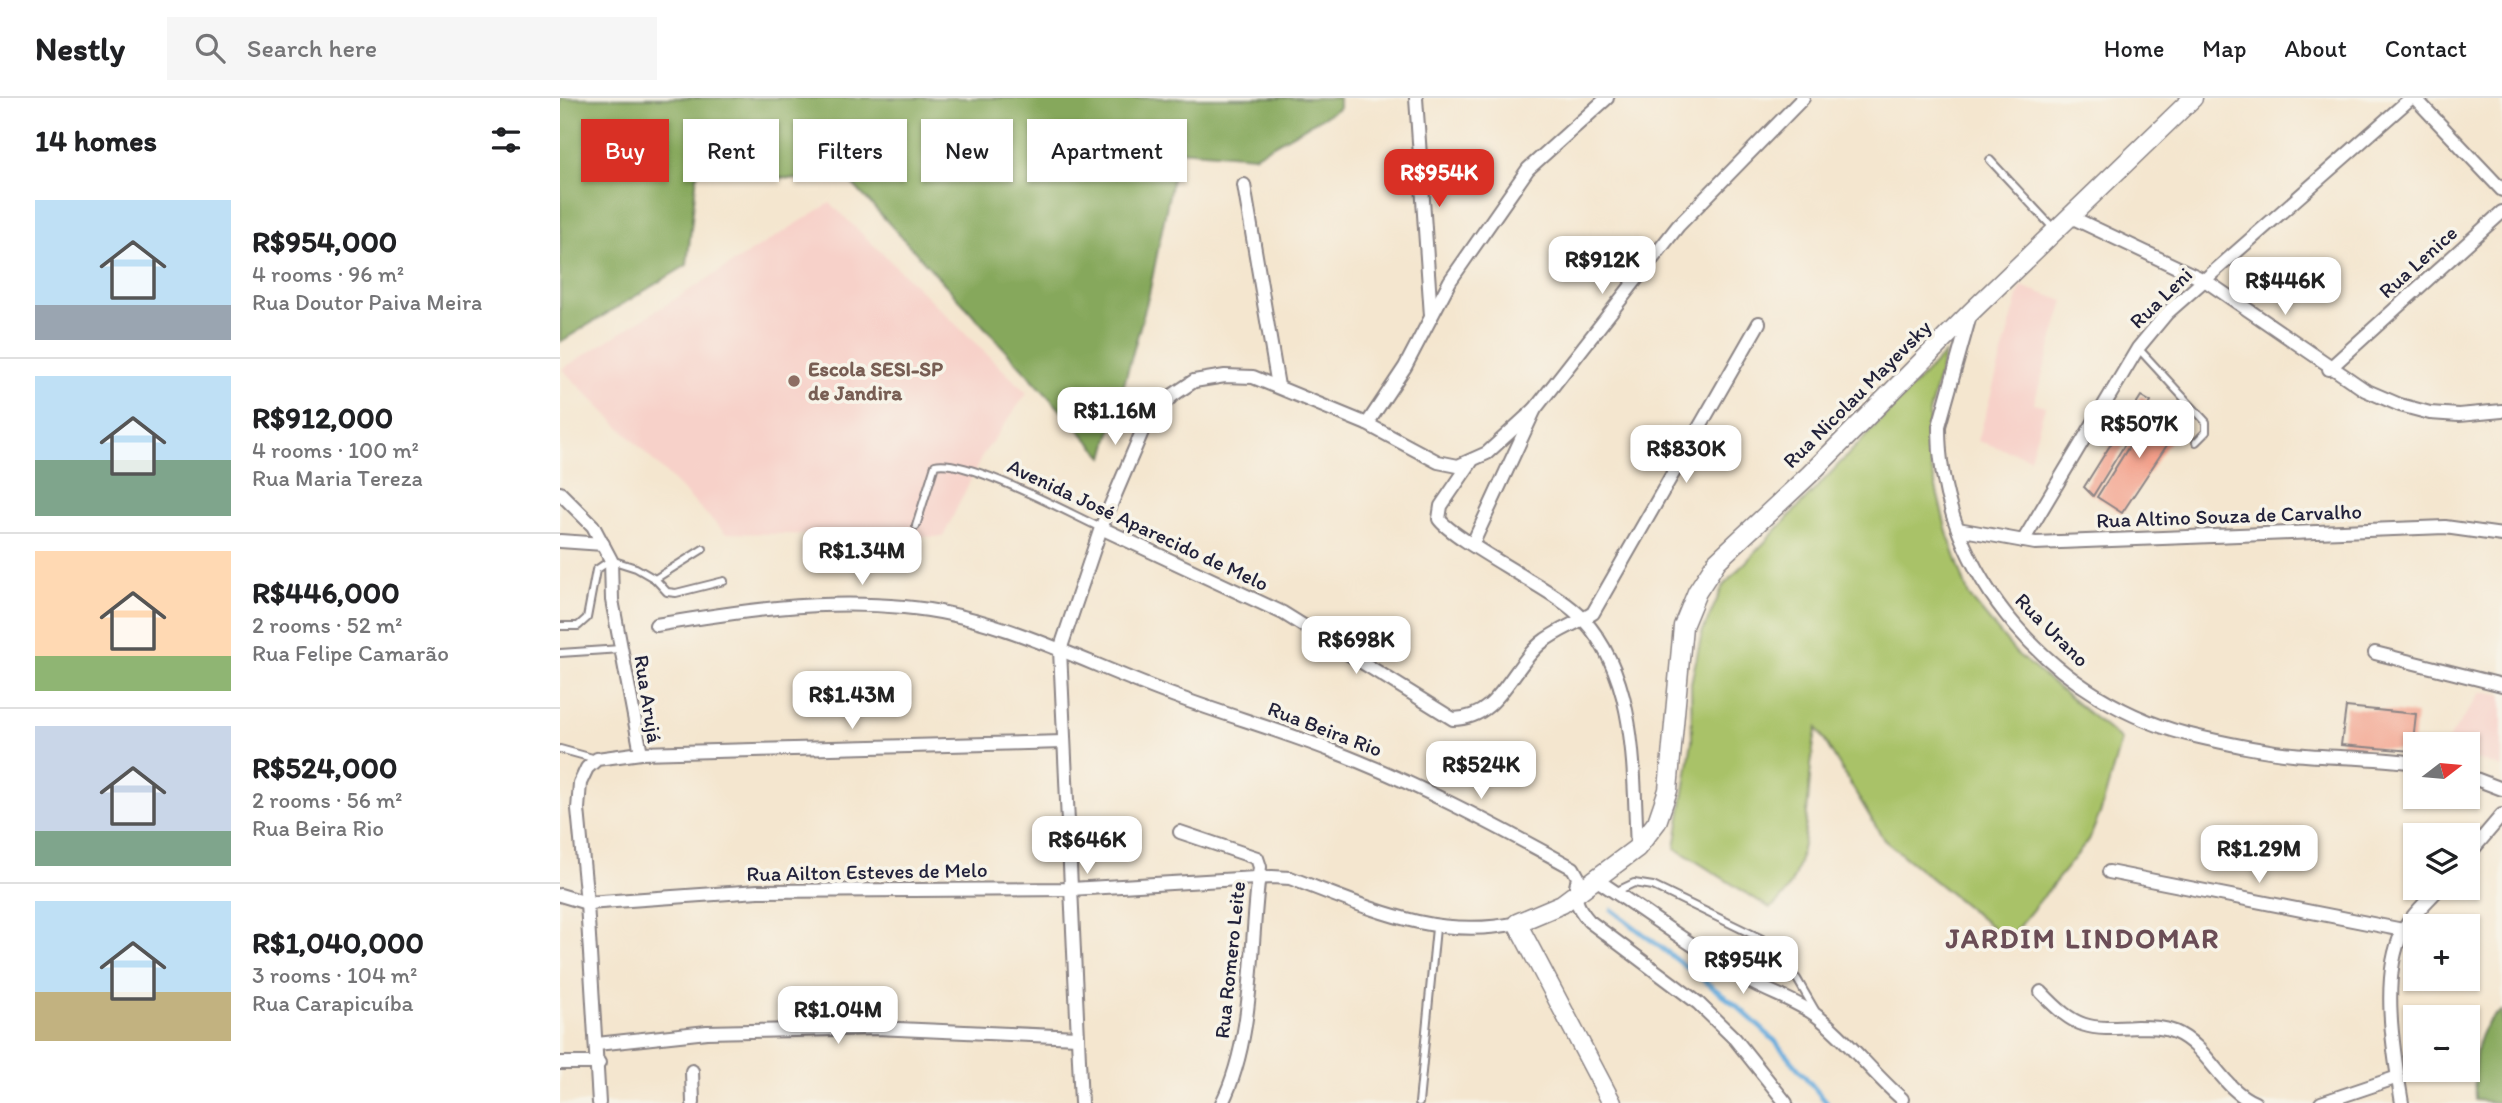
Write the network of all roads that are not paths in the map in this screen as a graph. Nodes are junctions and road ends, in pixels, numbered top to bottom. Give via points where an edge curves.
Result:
1 (1416, 98) edge
2 (1606, 98) edge
3 (1803, 98) edge
4 (2177, 98) edge
5 (2193, 98) edge
6 (2413, 98) edge
7 (2164, 127) junction
8 (1990, 160) dead end
9 (1244, 185) dead end
10 (2502, 190) edge
11 (2502, 212) edge
12 (2071, 217) junction
13 (2057, 231) junction
14 (2206, 281) junction
15 (1971, 312) junction
16 (1431, 316) junction
17 (1759, 323) dead end
18 (2138, 348) junction
19 (2329, 369) junction
20 (1278, 386) junction
21 (1535, 408) junction
22 (2502, 411) edge
23 (1367, 424) junction
24 (2196, 442) dead end
25 (1471, 462) junction
26 (560, 493) edge
27 (916, 526) dead end
28 (1101, 528) junction
29 (1958, 530) junction
30 (2502, 535) edge
31 (560, 541) edge
32 (2023, 541) junction
33 (1473, 543) junction
34 (603, 544) junction
35 (703, 549) dead end
36 (611, 560) junction
37 (655, 579) junction
38 (724, 581) dead end
39 (1583, 619) junction
40 (656, 625) dead end
41 (560, 626) edge
42 (620, 642) junction
43 (1060, 650) junction
44 (560, 653) edge
45 (2375, 653) dead end
46 (2502, 685) edge
47 (1064, 742) junction
48 (560, 749) edge
49 (641, 753) junction
50 (597, 759) junction
51 (2403, 762) edge
52 (2480, 781) edge
53 (2502, 789) edge
54 (2502, 815) edge
55 (1180, 832) dead end
56 (2480, 841) edge
57 (1637, 848) junction
58 (2109, 872) dead end
59 (1594, 878) junction
60 (1258, 880) junction
61 (1071, 889) junction
62 (1615, 892) junction
63 (1573, 894) junction
64 (560, 895) edge
65 (2429, 900) edge
66 (587, 903) junction
67 (2417, 914) edge
68 (1517, 923) junction
69 (1436, 928) junction
70 (2403, 930) joint
71 (2041, 992) dead end
72 (1819, 1018) junction
73 (1078, 1037) junction
74 (597, 1044) junction
75 (560, 1063) edge
76 (599, 1063) junction
77 (692, 1071) dead end
78 (2398, 1077) junction
79 (1902, 1099) dead end
80 (599, 1103) edge
81 (693, 1103) edge
82 (1081, 1103) edge
83 (1222, 1103) edge
84 (1419, 1103) edge
85 (1612, 1103) edge
86 (1786, 1103) edge
87 (2256, 1103) edge
88 (2321, 1103) edge
89 (2402, 1103) edge

1 - 16 street
2 - 16 street via 1528,169
3 - 21 street via 1678,226
4 - 7 street, Rua Nicolau Mayevsky
5 - 7 street, Rua Nicolau Mayevsky
6 - 10 street
6 - 14 street, Rua Leni
7 - 12 street, Rua Nicolau Mayevsky
8 - 13 lane
9 - 20 street
11 - 19 street, Rua Lenice
12 - 13 street, Rua Nicolau Mayevsky
12 - 14 street
13 - 15 street, Rua Nicolau Mayevsky
14 - 18 street, Rua Leni via 2167,313
14 - 19 street
15 - 29 street, Rua Urano via 1939,426
15 - 57 street, Rua Nicolau Mayevsky via 1809,475 1741,536 1697,592 1683,626 1668,790 1657,822
16 - 23 street via 1405,367
17 - 39 street via 1602,600
18 - 24 lane via 2206,422 2206,432
18 - 32 street, Rua Leni
19 - 22 street via 2365,390 2430,413
20 - 23 street
20 - 28 street via 1253,377 1225,376 1194,381 1173,395 1147,420
21 - 25 street
21 - 33 street
23 - 25 street via 1438,462 1458,466
25 - 33 street via 1438,513 1442,524
26 - 34 street via 593,526
27 - 28 lane, Avenida José Aparecido de Melo via 935,465 946,462
28 - 39 street, Avenida José Aparecido de Melo via 1283,613 1453,719 1471,719 1488,707 1538,645
28 - 43 street
29 - 32 street, Rua Altino Souza de Carvalho
29 - 51 street, Rua Urano via 1975,569 2024,635 2054,666 2092,694 2144,720 2196,737 2295,754
30 - 32 street, Rua Altino Souza de Carvalho via 2445,527
31 - 34 street
33 - 39 street
34 - 36 street
35 - 37 lane
36 - 37 lane
36 - 41 lane via 596,570 587,618 578,626
36 - 42 street, Rua Arujá
37 - 38 lane via 667,592 676,593
39 - 57 street via 1623,692 1632,752
40 - 43 street via 774,608 841,603 893,606 971,619
42 - 44 lane
42 - 49 street, Rua Arujá
43 - 47 street
43 - 63 street, Rua Beira Rio via 1174,696 1331,750 1419,788 1573,868 1578,877
45 - 46 street
47 - 49 street
47 - 61 street
48 - 50 lane
49 - 50 street, Rua Arujá
50 - 66 street via 587,768 579,796
52 - 53 street
54 - 56 street
55 - 60 street, Rua Romero Leite via 1258,858
57 - 59 street, Rua Nicolau Mayevsky
58 - 70 street
59 - 62 street
59 - 63 street, Rua Nicolau Mayevsky
60 - 61 street, Rua Ailton Esteves de Melo
60 - 69 street, Rua Ailton Esteves de Melo via 1290,878
60 - 83 street, Rua Romero Leite via 1242,1034 1235,1077
61 - 66 street, Rua Ailton Esteves de Melo via 758,891
61 - 73 street
62 - 72 street via 1664,928
62 - 72 lane via 1634,883 1653,886 1762,939 1797,979
63 - 68 street, Rua Nicolau Mayevsky via 1562,904
63 - 86 street, Rua Beira Rio via 1588,920 1698,1003 1735,1039
64 - 66 street
65 - 67 street
66 - 74 street
68 - 69 street, Rua Ailton Esteves de Melo
68 - 85 street
69 - 84 lane
70 - 78 street via 2392,974
71 - 87 street via 2075,1023 2176,1032 2224,1081
72 - 79 street
73 - 74 street via 863,1028 708,1032
73 - 82 street
74 - 76 street
75 - 76 street
76 - 80 street
77 - 81 street
78 - 88 street
78 - 89 street

